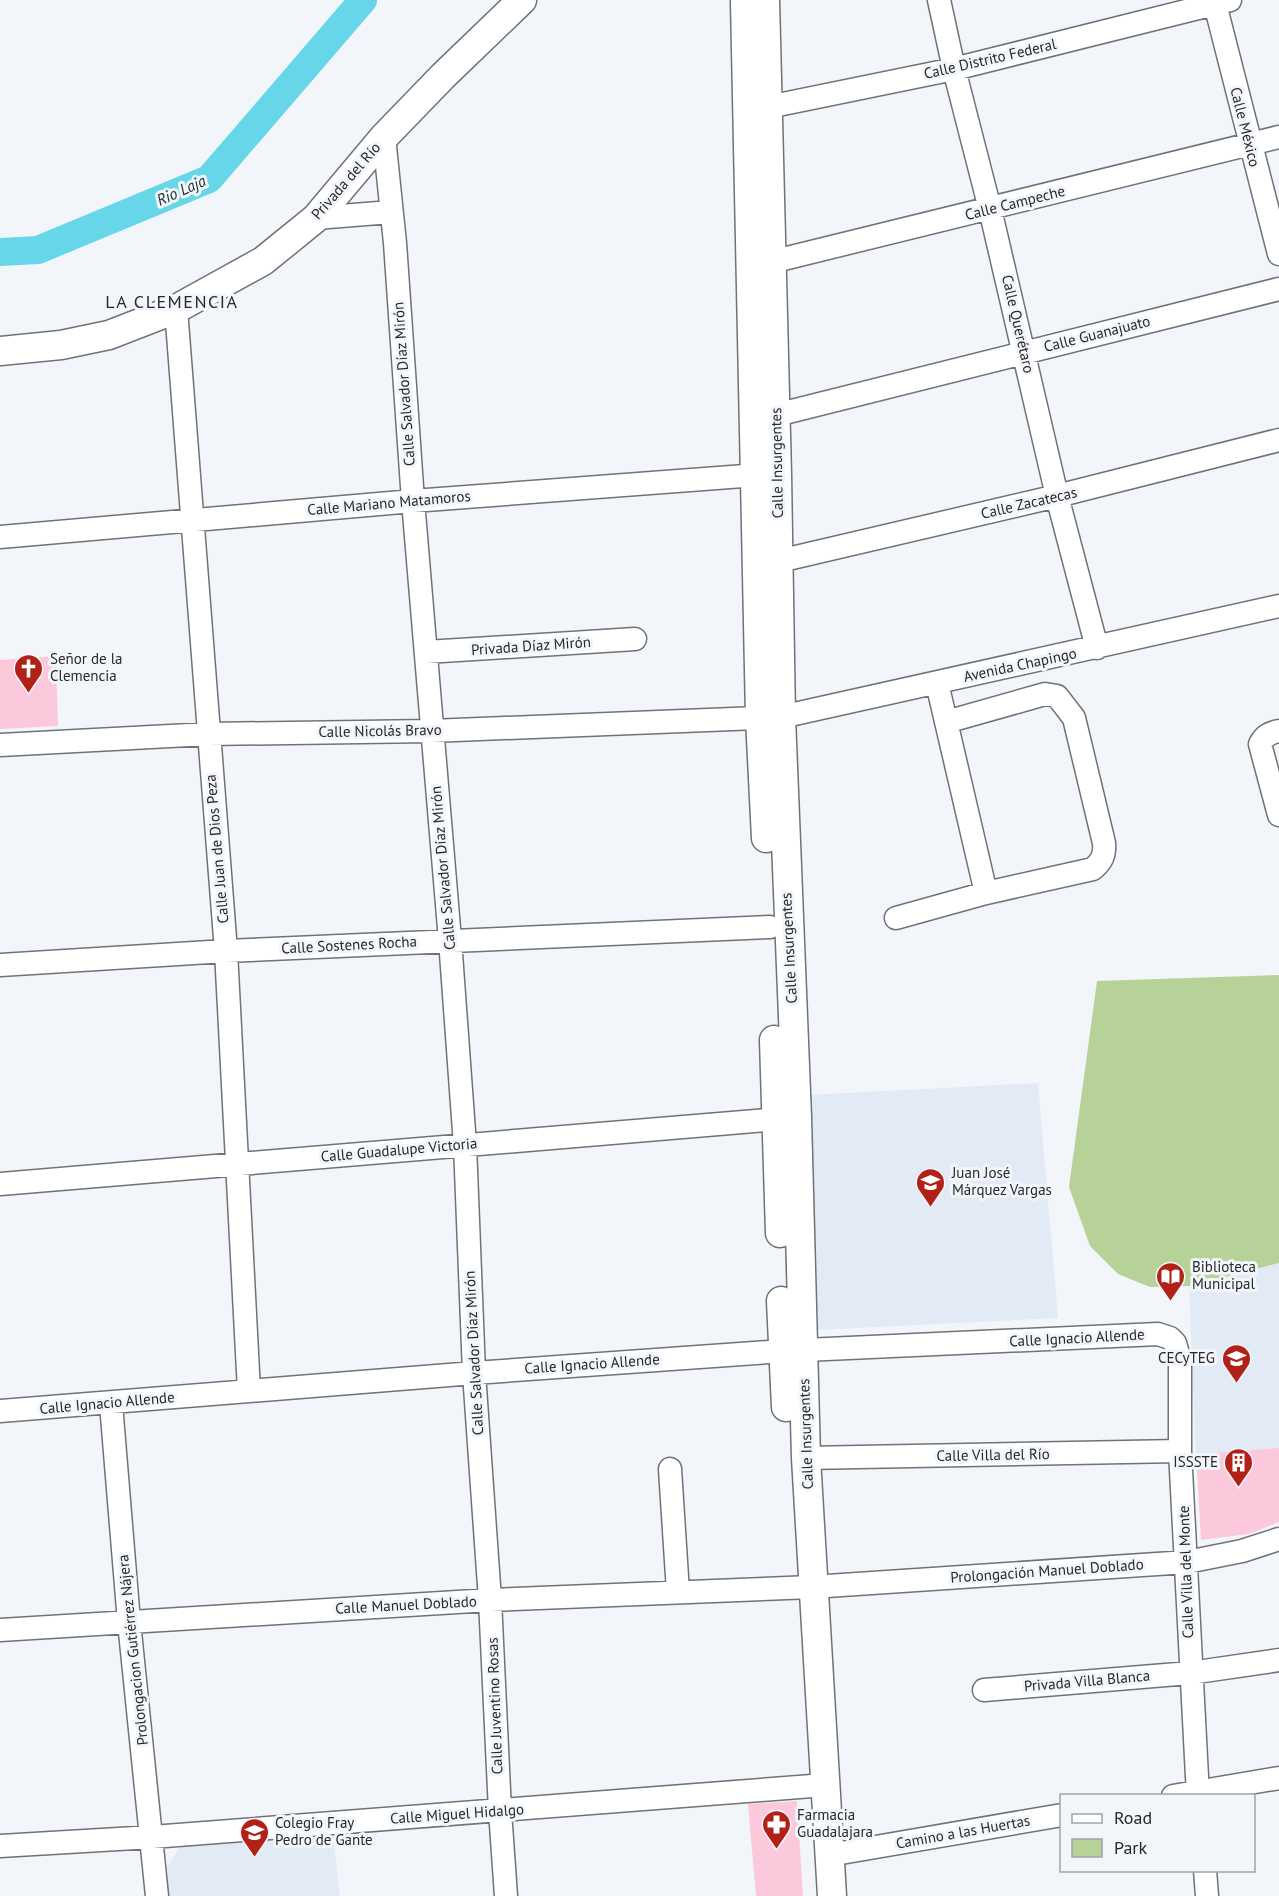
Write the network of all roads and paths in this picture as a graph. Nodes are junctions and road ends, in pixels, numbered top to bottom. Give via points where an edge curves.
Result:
1 (522, 0) edge
2 (939, 0) edge
3 (763, 1) edge
4 (1219, 1) edge
5 (954, 69) junction
6 (758, 109) junction
7 (384, 137) junction
8 (1279, 137) edge
9 (1249, 144) junction
10 (990, 209) junction
11 (391, 212) junction
12 (316, 218) junction
13 (1279, 254) edge
14 (761, 263) junction
15 (1279, 289) edge
16 (176, 309) junction
17 (0, 351) edge
18 (1024, 352) junction
19 (776, 415) junction
20 (1279, 440) edge
21 (766, 474) junction
22 (1057, 496) junction
23 (413, 501) junction
24 (191, 521) junction
25 (0, 537) edge
26 (779, 561) junction
27 (1279, 606) edge
28 (635, 639) dead end
29 (1098, 648) junction
30 (426, 652) junction
31 (937, 683) junction
32 (770, 718) junction
33 (946, 722) junction
34 (431, 731) junction
35 (1279, 731) edge
36 (207, 734) junction
37 (0, 745) edge
38 (1279, 815) edge
39 (986, 893) junction
40 (896, 918) dead end
41 (770, 927) junction
42 (450, 940) junction
43 (226, 951) junction
44 (0, 964) edge
45 (787, 1118) junction
46 (465, 1145) junction
47 (238, 1163) junction
48 (0, 1184) edge
49 (1178, 1349) joint
50 (793, 1351) junction
51 (474, 1373) junction
52 (249, 1391) junction
53 (111, 1404) junction
54 (0, 1411) edge
55 (1180, 1451) junction
56 (806, 1458) junction
57 (670, 1469) dead end
58 (1279, 1539) edge
59 (1187, 1562) junction
60 (804, 1587) junction
61 (678, 1592) junction
62 (490, 1600) junction
63 (129, 1622) junction
64 (0, 1630) edge
65 (1279, 1660) edge
66 (1190, 1672) junction
67 (984, 1690) dead end
68 (1279, 1778) edge
69 (816, 1786) junction
70 (1198, 1793) edge
71 (500, 1811) junction
72 (1060, 1815) edge
73 (152, 1838) junction
74 (0, 1846) edge
75 (829, 1855) junction
76 (1205, 1872) edge
77 (157, 1896) edge
78 (506, 1896) edge
79 (813, 1896) edge
80 (832, 1896) edge
81 (1208, 1896) edge

1 - 7 main road, Privada del Río
2 - 5 street, Calle Querétaro
3 - 6 main road, Calle Insurgentes
4 - 5 street, Calle Distrito Federal
4 - 9 street, Calle México
5 - 6 street, Calle Distrito Federal
5 - 10 street, Calle Querétaro
6 - 14 main road, Calle Insurgentes
7 - 11 street, Calle Salvador Díaz Mirón
7 - 12 main road, Privada del Río
8 - 9 street, Calle Campeche
9 - 10 street, Calle Campeche
9 - 13 street, Calle México
10 - 14 street, Calle Campeche
10 - 18 street, Calle Querétaro
11 - 12 street
11 - 23 street, Calle Salvador Díaz Mirón
12 - 16 main road, Privada del Río via 263,261
14 - 19 main road, Calle Insurgentes
14 - 21 main road, Calle Insurgentes
15 - 18 street, Calle Guanajuato
16 - 17 main road, Privada del Río via 109,335
16 - 24 street, Calle Juan de Dios Peza
18 - 19 street, Calle Guanajuato
18 - 22 street, Calle Querétaro
19 - 21 main road, Calle Insurgentes
20 - 22 street, Calle Zacatecas
21 - 23 street, Calle Mariano Matamoros
21 - 26 main road, Calle Insurgentes
21 - 32 main road, Calle Insurgentes
22 - 26 street, Calle Zacatecas
22 - 29 street, Calle Querétaro
23 - 24 street, Calle Mariano Matamoros
23 - 30 street, Calle Salvador Díaz Mirón
24 - 25 street, Calle Mariano Matamoros
24 - 36 street, Calle Juan de Dios Peza
26 - 32 main road, Calle Insurgentes
27 - 29 street, Avenida Chapingo
28 - 30 street, Privada Díaz Mirón
29 - 31 street, Avenida Chapingo
30 - 34 street, Calle Salvador Díaz Mirón
31 - 32 street, Avenida Chapingo
31 - 33 street
32 - 34 street, Calle Nicolás Bravo
32 - 41 main road, Calle Insurgentes
32 - 45 main road, Calle Insurgentes
33 - 39 street
33 - 39 street via 1045,694 1057,696 1074,718 1104,843 1105,853 1094,869
34 - 36 street, Calle Nicolás Bravo
34 - 42 street, Calle Salvador Díaz Mirón
35 - 38 street via 1264,737 1260,744
36 - 37 street, Calle Nicolás Bravo
36 - 43 street, Calle Juan de Dios Peza
39 - 40 street
41 - 42 street, Calle Sostenes Rocha
41 - 45 main road, Calle Insurgentes
42 - 43 street, Calle Sostenes Rocha
42 - 46 street, Calle Salvador Díaz Mirón
43 - 44 street, Calle Sostenes Rocha
43 - 47 street, Calle Juan de Dios Peza
45 - 46 street, Calle Guadalupe Victoria
45 - 50 main road, Calle Insurgentes
46 - 47 street, Calle Guadalupe Victoria
46 - 51 street, Calle Salvador Díaz Mirón
47 - 48 street, Calle Guadalupe Victoria
47 - 52 street, Calle Juan de Dios Peza
49 - 50 street, Calle Ignacio Allende via 1170,1338 1158,1334
49 - 55 street, Calle Villa del Monte
50 - 51 street, Calle Ignacio Allende
50 - 56 main road, Calle Insurgentes
50 - 60 main road, Calle Insurgentes
51 - 52 street, Calle Ignacio Allende
51 - 62 street, Calle Salvador Díaz Mirón
52 - 53 street, Calle Ignacio Allende
53 - 54 street, Calle Ignacio Allende
53 - 63 street, Prolongacion Gutiérrez Nájera
55 - 56 street, Calle Villa del Río
55 - 59 street, Calle Villa del Monte
56 - 60 main road, Calle Insurgentes
57 - 61 street
58 - 59 street, Prolongación Manuel Doblado
59 - 60 street, Prolongación Manuel Doblado
59 - 66 street, Calle Villa del Monte
60 - 61 street, Calle Manuel Doblado
60 - 69 main road, Calle Insurgentes
61 - 62 street, Calle Manuel Doblado
62 - 63 street, Calle Manuel Doblado
62 - 71 street, Calle Juventino Rosas
63 - 64 street, Calle Manuel Doblado
63 - 73 street, Prolongacion Gutiérrez Nájera
65 - 66 street, Privada Villa Blanca
66 - 67 street, Privada Villa Blanca
66 - 70 street, Calle Villa del Monte
68 - 70 street
69 - 71 street, Calle Miguel Hidalgo
69 - 75 main road, Calle Insurgentes
69 - 79 main road, Calle Insurgentes
71 - 73 street, Calle Miguel Hidalgo
71 - 78 street, Calle Juventino Rosas
72 - 75 street, Camino a las Huertas
73 - 74 street, Calle Miguel Hidalgo
73 - 77 street, Prolongacion Gutiérrez Nájera
75 - 80 main road, Calle Insurgentes
76 - 81 street

